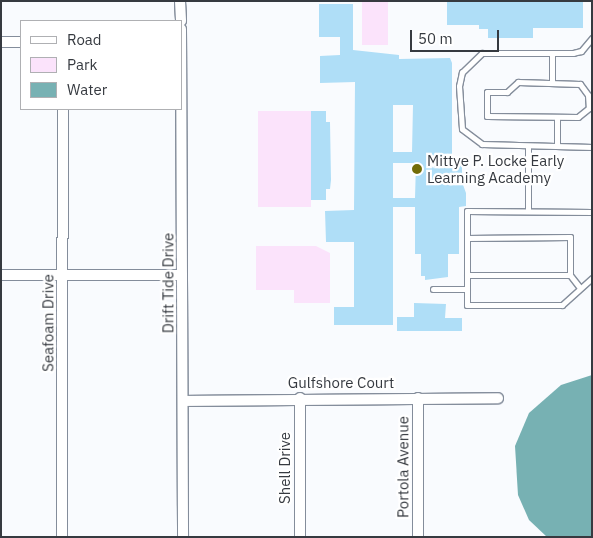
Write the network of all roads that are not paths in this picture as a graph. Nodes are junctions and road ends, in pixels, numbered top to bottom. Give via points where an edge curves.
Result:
1 (180, 1) edge
2 (181, 20) edge
3 (592, 38) edge
4 (1, 42) edge
5 (20, 42) edge
6 (182, 42) edge
7 (552, 53) junction
8 (552, 82) junction
9 (63, 110) edge
10 (558, 117) junction
11 (528, 146) junction
12 (557, 146) junction
13 (592, 147) edge
14 (528, 211) junction
15 (592, 212) edge
16 (467, 238) junction
17 (1, 275) edge
18 (63, 275) junction
19 (182, 275) junction
20 (467, 275) junction
21 (570, 275) junction
22 (592, 278) edge
23 (580, 288) junction
24 (433, 289) dead end
25 (467, 289) junction
26 (300, 398) junction
27 (418, 398) junction
28 (498, 398) dead end
29 (184, 400) junction
30 (62, 537) edge
31 (183, 537) edge
32 (300, 537) edge
33 (418, 537) edge

1 - 2 street
3 - 7 lane via 581,51
4 - 5 street
6 - 19 street, Drift Tide Drive
7 - 8 lane
7 - 11 lane via 482,53 462,72 459,86 462,129 482,144
8 - 10 lane via 580,84 589,101 589,108 582,116
8 - 10 lane via 518,82 507,92 487,92 487,116
9 - 18 street, Seafoam Drive
10 - 12 lane
11 - 12 lane
11 - 14 lane
12 - 13 lane
14 - 15 lane
14 - 16 lane via 467,212
16 - 20 lane
16 - 21 lane via 570,237
17 - 18 street
18 - 19 street
18 - 30 street, Seafoam Drive
19 - 29 street, Drift Tide Drive
20 - 21 lane
20 - 25 lane
21 - 23 lane
22 - 23 lane
23 - 25 lane via 562,305 467,305
24 - 25 lane
26 - 27 street, Gulfshore Court
26 - 29 street, Gulfshore Court
26 - 32 street, Shell Drive
27 - 28 street, Gulfshore Court
27 - 33 street, Portola Avenue
29 - 31 street, Drift Tide Drive

